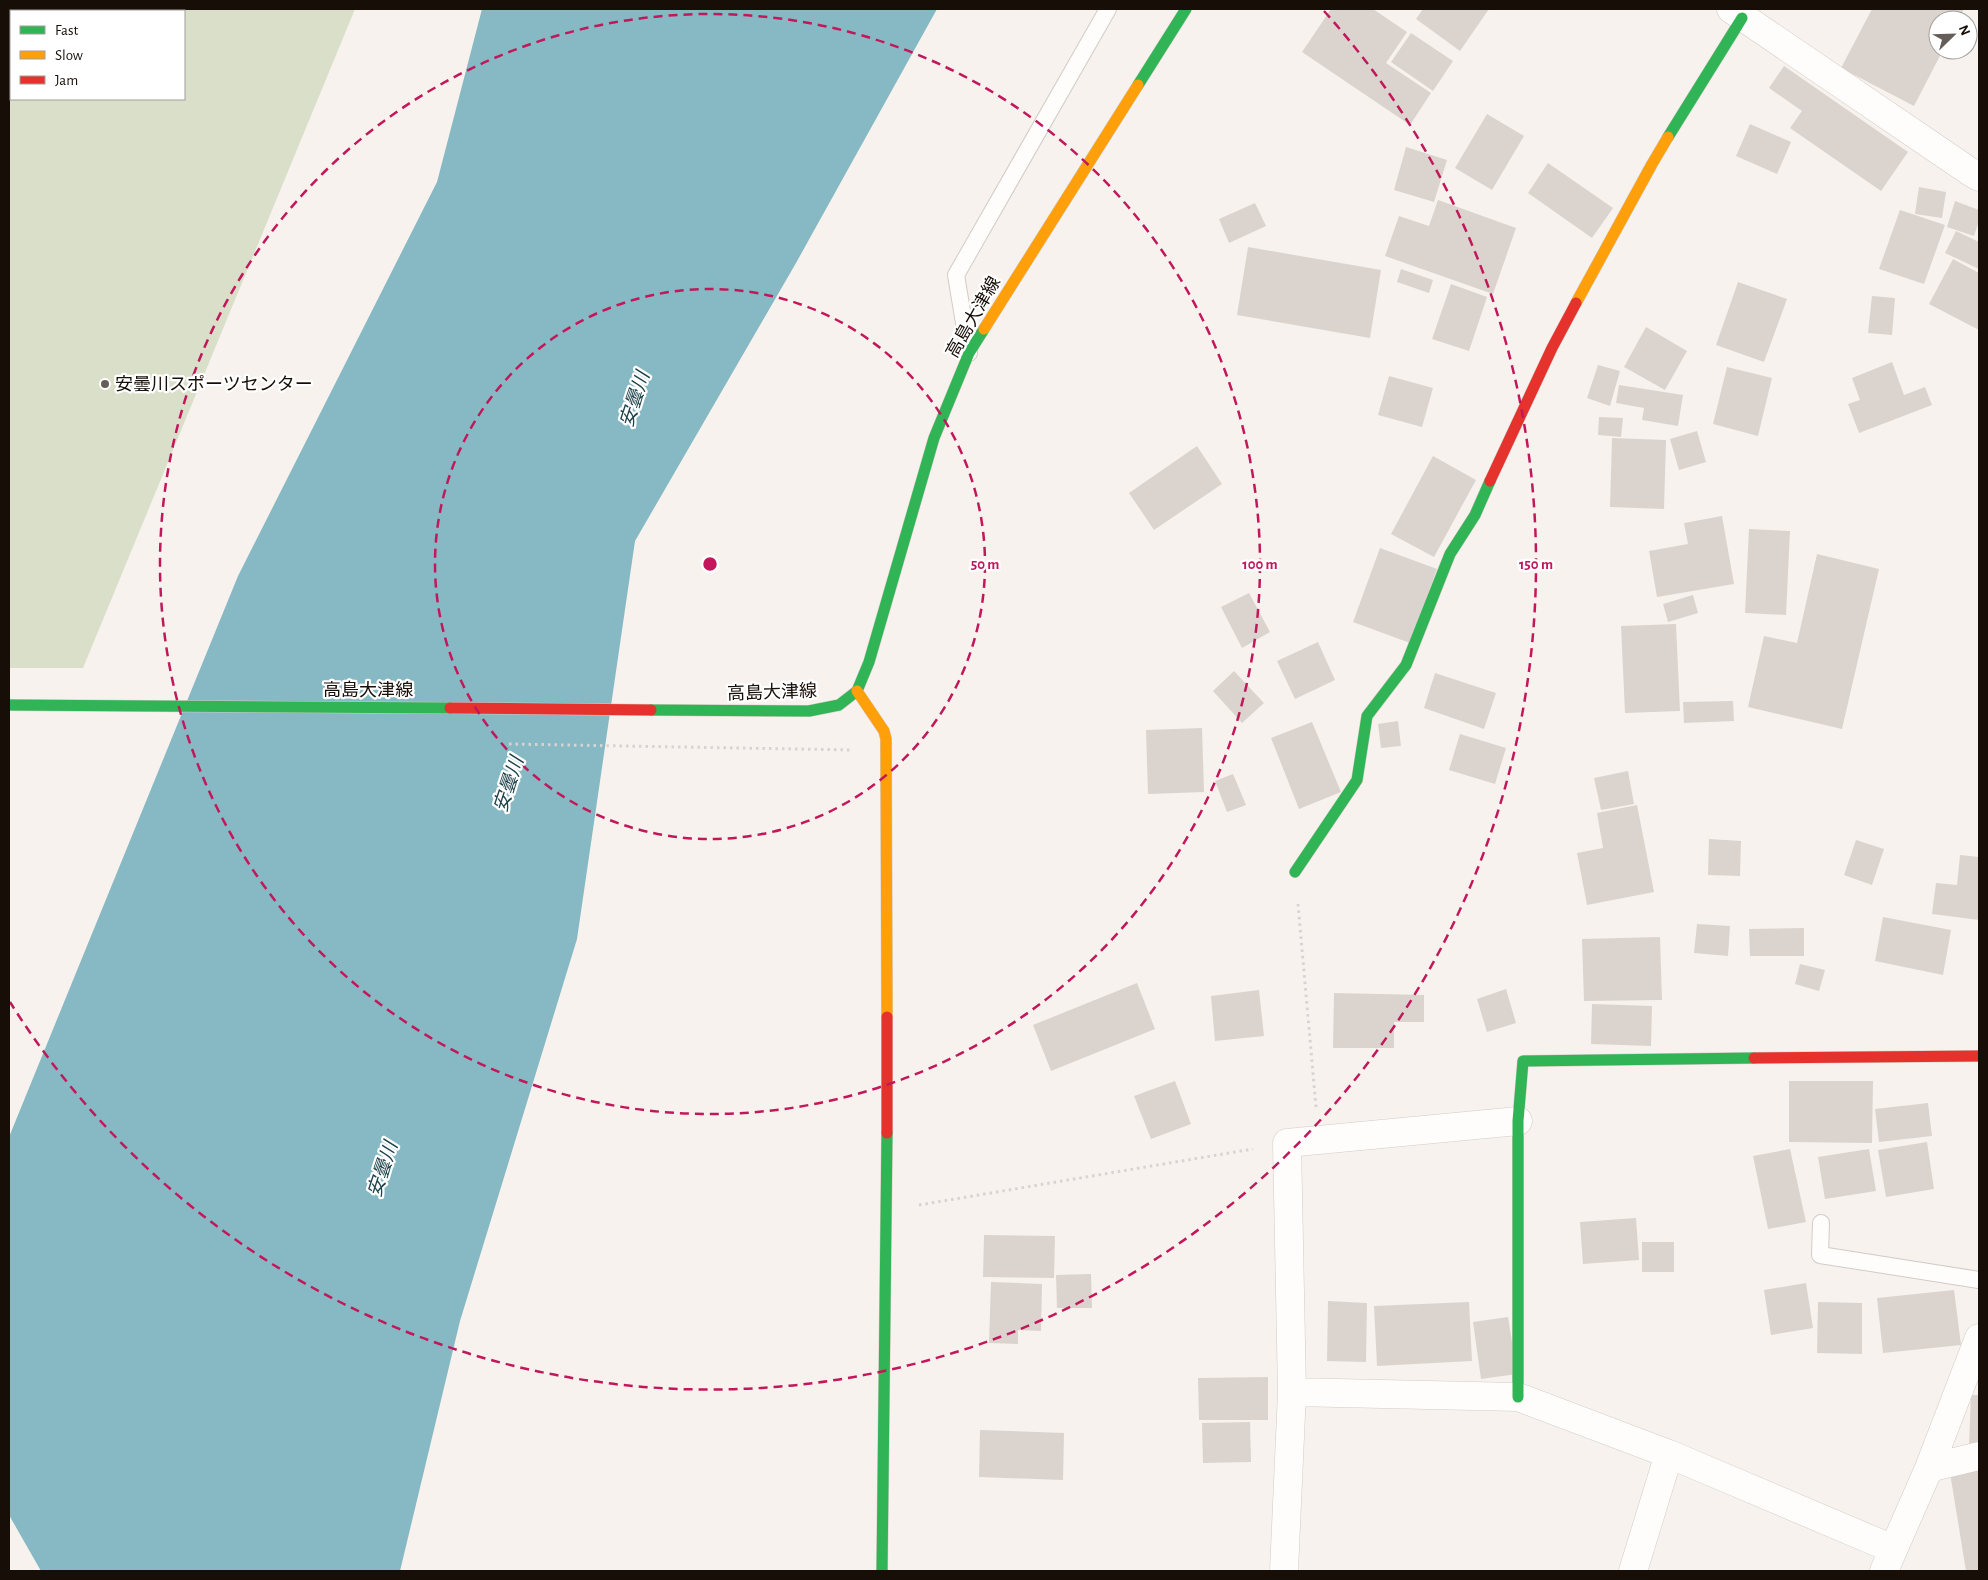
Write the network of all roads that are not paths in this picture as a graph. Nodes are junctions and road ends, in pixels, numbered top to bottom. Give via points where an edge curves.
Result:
1 (1108, 9) edge
2 (1186, 9) edge
3 (1736, 13) edge
4 (1979, 177) edge
5 (969, 352) junction
6 (857, 691) junction
7 (9, 705) edge
8 (1295, 872) road end
9 (1979, 1056) edge
10 (1518, 1121) junction
11 (1821, 1223) dead end
12 (1979, 1280) edge
13 (1979, 1338) edge
14 (1292, 1392) junction
15 (1518, 1398) junction
16 (1669, 1454) junction
17 (1979, 1456) edge
18 (1928, 1468) junction
19 (1888, 1560) edge
20 (882, 1571) edge
21 (1284, 1571) edge
22 (1633, 1571) edge

1 - 5 lane via 956,275
2 - 5 street, 高島大津線
3 - 4 street
3 - 8 street via 1552,348 1475,515 1450,554 1406,665 1367,716 1357,780
5 - 6 street, 高島大津線 via 934,438 869,662
6 - 7 street, 高島大津線 via 838,705 809,711
6 - 20 street via 884,732 886,750 887,1211
9 - 10 street via 1523,1061
10 - 14 street via 1287,1143
10 - 15 street
11 - 12 lane via 1820,1255
13 - 18 street
14 - 15 street
14 - 21 street
15 - 16 street
16 - 19 street
16 - 22 street
17 - 18 street
18 - 19 street

